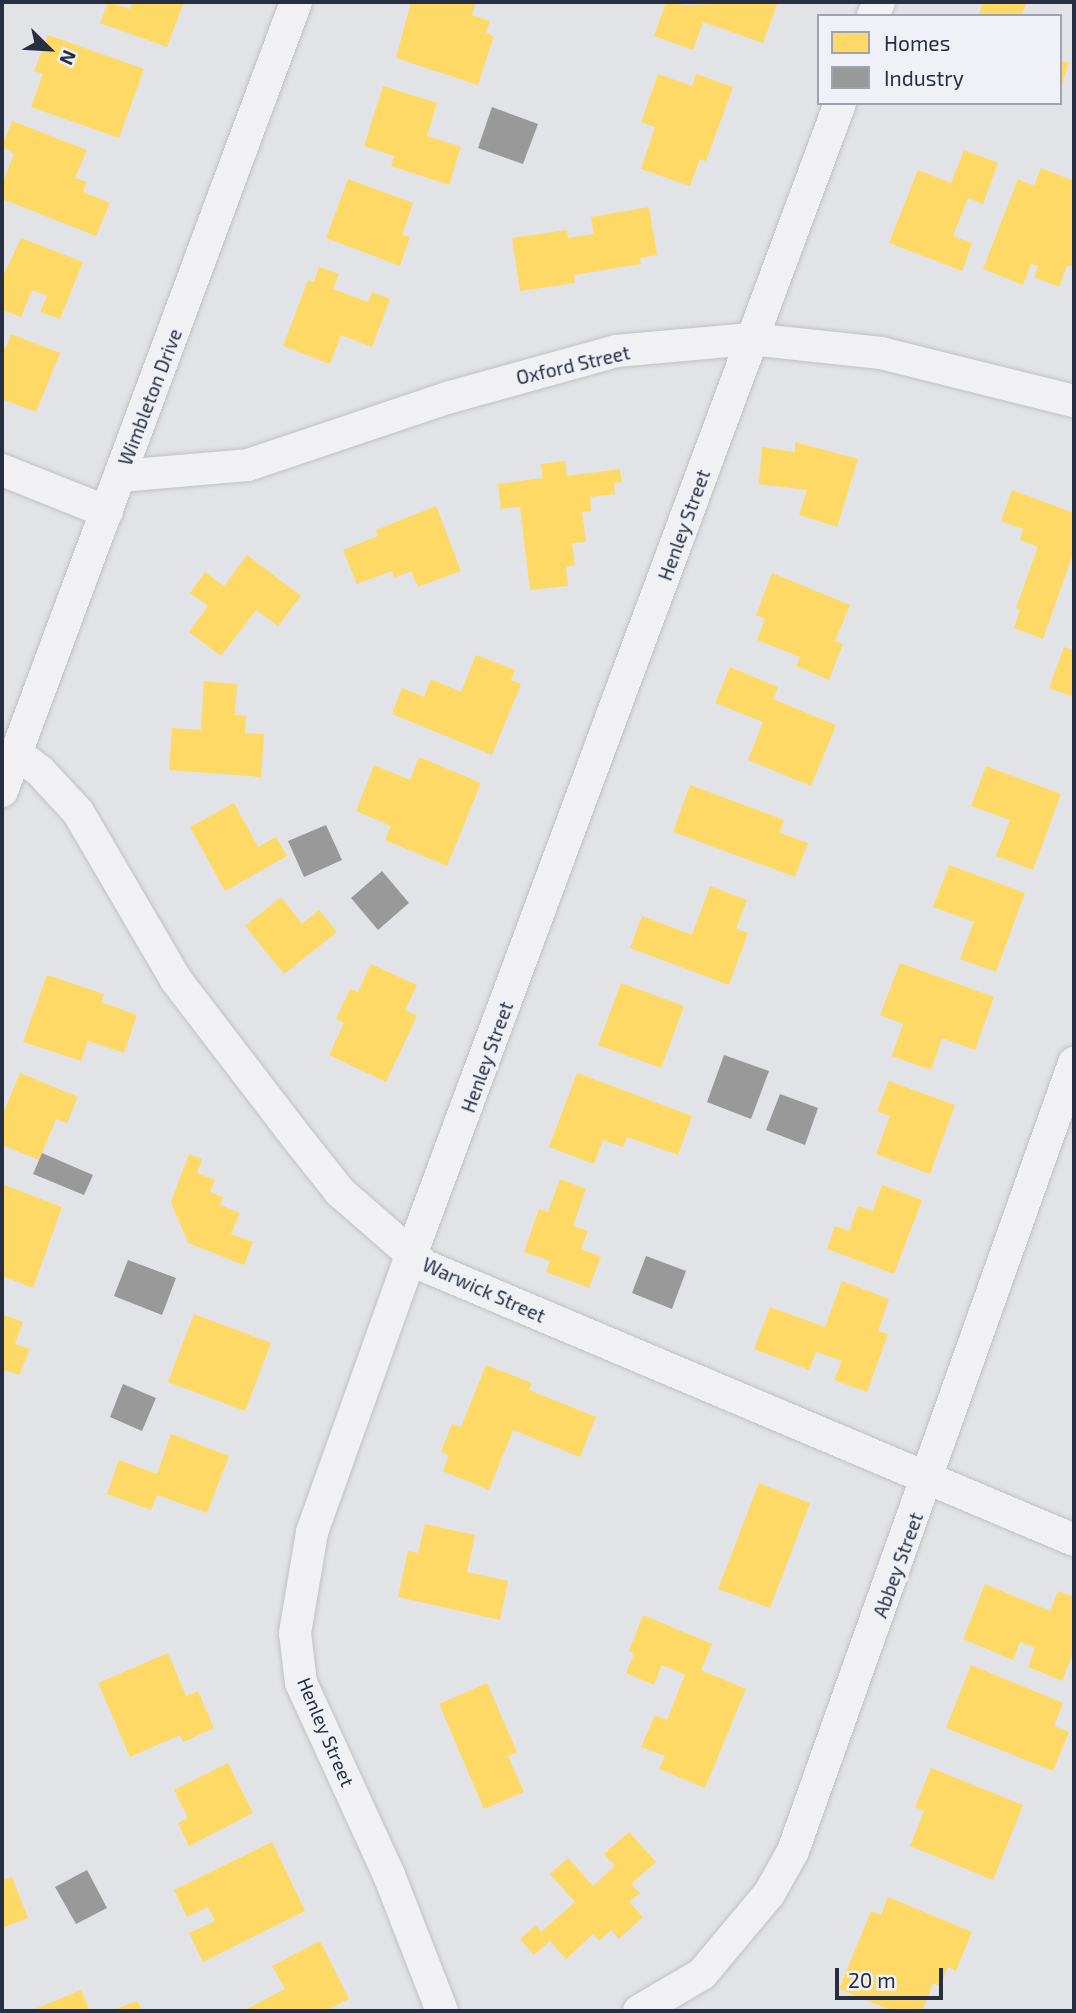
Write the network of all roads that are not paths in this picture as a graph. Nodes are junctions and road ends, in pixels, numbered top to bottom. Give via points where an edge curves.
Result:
1 (296, 2) edge
2 (839, 105) edge
3 (750, 339) junction
4 (1074, 401) edge
5 (2, 470) edge
6 (120, 476) junction
7 (107, 512) junction
8 (16, 753) junction
9 (2, 791) edge
10 (1074, 1063) edge
11 (411, 1255) junction
12 (929, 1478) junction
13 (1074, 1540) edge
14 (442, 2011) edge
15 (639, 2011) edge

1 - 6 street, Wimbleton Drive
2 - 3 street, Henley Street
3 - 4 street, Oxford Street via 881,353
3 - 6 street, Oxford Street via 616,351 447,398 248,465
3 - 11 street, Henley Street
5 - 7 street
6 - 7 street, Wimbleton Drive
7 - 8 street, Wimbleton Drive
8 - 9 street, Wimbleton Drive
8 - 11 street, Warwick Street via 78,812 147,937 229,1053 340,1192
10 - 12 street, Abbey Street
11 - 12 street, Warwick Street via 441,1274
11 - 14 street, Henley Street via 312,1532 295,1633 301,1683 389,1875
12 - 13 street, Warwick Street
12 - 15 street, Abbey Street via 793,1852 753,1914 702,1974

